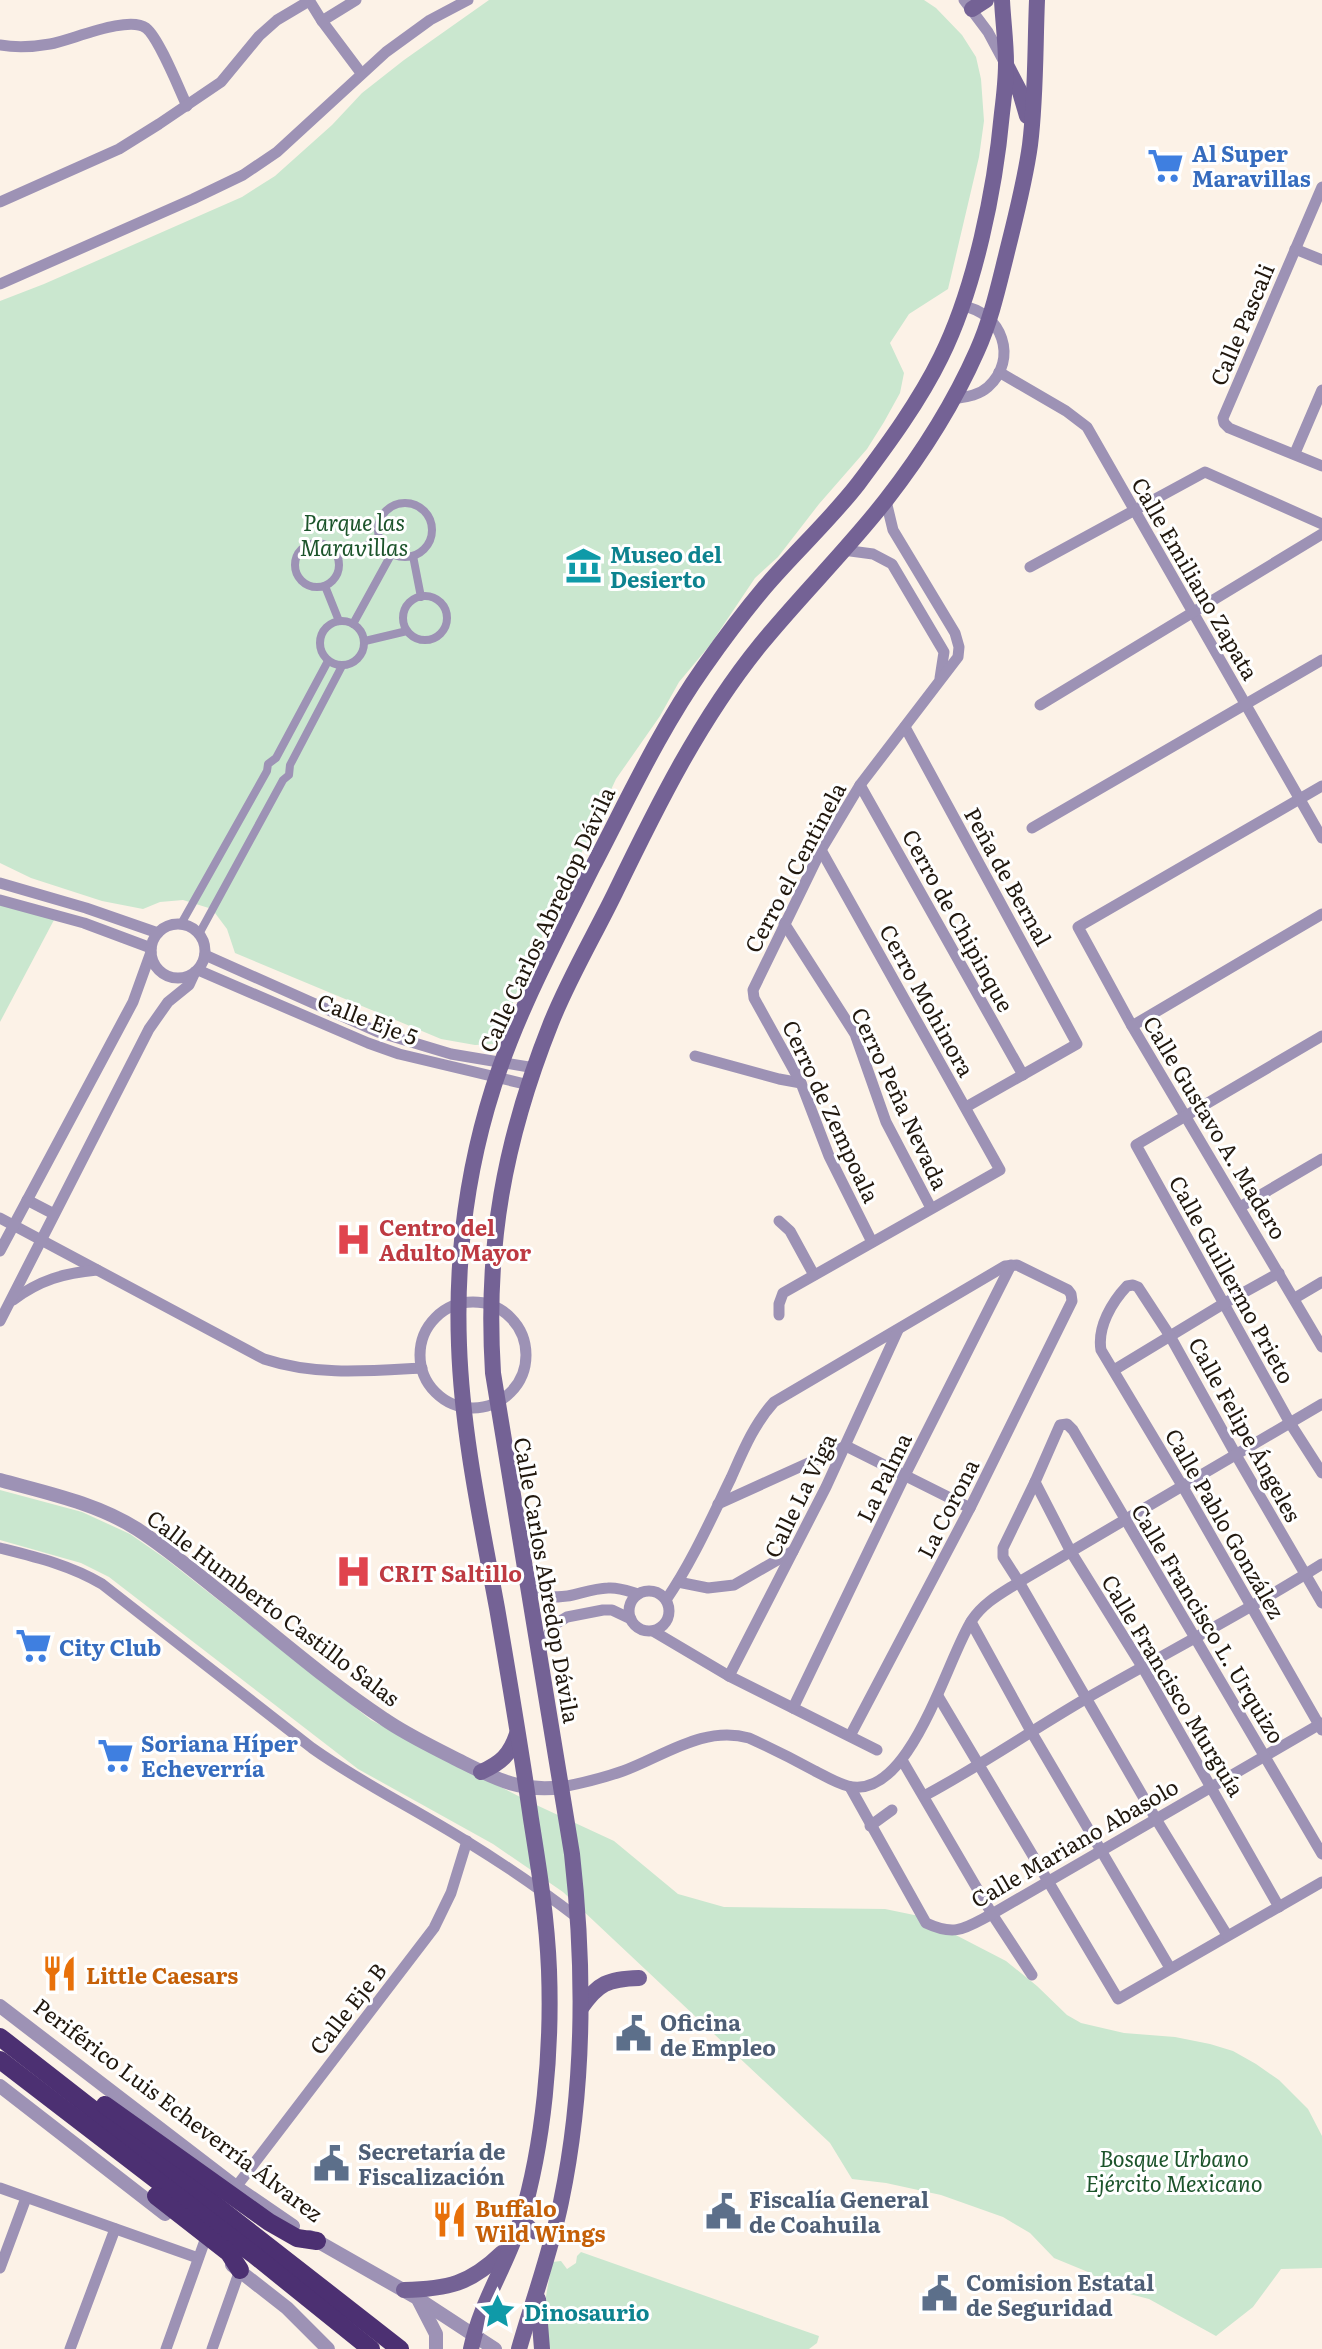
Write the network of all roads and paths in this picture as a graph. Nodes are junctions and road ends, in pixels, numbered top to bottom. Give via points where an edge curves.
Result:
1 (309, 0) edge
2 (356, 0) edge
3 (468, 0) edge
4 (1037, 0) edge
5 (974, 3) edge
6 (1007, 3) edge
7 (322, 21) junction
8 (0, 45) edge
9 (1006, 66) junction
10 (361, 73) junction
11 (187, 106) junction
12 (1031, 142) junction
13 (1322, 187) edge
14 (0, 202) edge
15 (1295, 249) junction
16 (1322, 260) edge
17 (0, 284) edge
18 (962, 306) junction
19 (990, 317) junction
20 (999, 372) junction
21 (1322, 390) edge
22 (953, 399) junction
23 (1295, 453) junction
24 (1322, 466) edge
25 (886, 501) junction
26 (1134, 510) junction
27 (1322, 524) edge
28 (1322, 534) edge
29 (899, 538) junction
30 (381, 540) junction
31 (843, 550) junction
32 (392, 553) junction
33 (337, 556) junction
34 (413, 556) junction
35 (880, 558) junction
36 (1030, 567) dead end
37 (325, 586) junction
38 (928, 587) junction
39 (421, 597) junction
40 (913, 598) junction
41 (1194, 612) junction
42 (339, 621) junction
43 (353, 624) junction
44 (407, 631) junction
45 (365, 641) junction
46 (1322, 660) edge
47 (328, 661) junction
48 (342, 666) junction
49 (939, 682) junction
50 (1244, 704) junction
51 (1040, 705) dead end
52 (905, 727) junction
53 (276, 758) junction
54 (290, 765) junction
55 (267, 771) junction
56 (283, 780) junction
57 (860, 785) junction
58 (1322, 786) edge
59 (1300, 799) junction
60 (1032, 828) dead end
61 (1322, 838) edge
62 (821, 850) junction
63 (0, 883) edge
64 (0, 900) edge
65 (1322, 914) edge
66 (784, 923) junction
67 (181, 924) junction
68 (158, 933) junction
69 (199, 934) junction
70 (151, 950) junction
71 (205, 955) junction
72 (197, 971) junction
73 (754, 998) joint
74 (1132, 1026) junction
75 (1322, 1036) edge
76 (695, 1056) dead end
77 (535, 1068) junction
78 (499, 1070) junction
79 (1023, 1075) junction
80 (801, 1083) junction
81 (529, 1085) junction
82 (966, 1107) junction
83 (1185, 1115) junction
84 (1322, 1159) edge
85 (27, 1200) junction
86 (1240, 1207) junction
87 (931, 1208) junction
88 (54, 1214) junction
89 (0, 1218) edge
90 (779, 1221) dead end
91 (14, 1225) junction
92 (40, 1238) junction
93 (872, 1242) junction
94 (0, 1251) edge
95 (1011, 1265) junction
96 (98, 1270) junction
97 (1279, 1273) junction
98 (814, 1275) junction
99 (1322, 1282) edge
100 (1127, 1286) joint
101 (1295, 1298) junction
102 (10, 1303) junction
103 (459, 1303) junction
104 (1223, 1304) junction
105 (492, 1305) junction
106 (779, 1315) dead end
107 (0, 1321) edge
108 (899, 1329) junction
109 (1170, 1336) junction
110 (1322, 1347) edge
111 (422, 1368) junction
112 (1114, 1370) junction
113 (496, 1403) junction
114 (1322, 1404) edge
115 (464, 1408) junction
116 (1290, 1423) junction
117 (846, 1446) junction
118 (1236, 1455) junction
119 (1322, 1473) edge
120 (905, 1475) junction
121 (0, 1480) edge
122 (1035, 1482) junction
123 (1183, 1487) junction
124 (718, 1504) junction
125 (970, 1508) junction
126 (1126, 1520) junction
127 (0, 1548) edge
128 (794, 1551) junction
129 (1071, 1552) junction
130 (1322, 1564) edge
131 (525, 1574) junction
132 (1305, 1574) junction
133 (678, 1582) junction
134 (1019, 1582) junction
135 (638, 1594) junction
136 (564, 1597) junction
137 (666, 1600) junction
138 (1322, 1603) edge
139 (1250, 1605) junction
140 (567, 1617) junction
141 (631, 1619) junction
142 (971, 1622) junction
143 (653, 1631) junction
144 (1196, 1638) junction
145 (539, 1656) junction
146 (1143, 1668) junction
147 (729, 1676) junction
148 (938, 1696) junction
149 (1087, 1699) junction
150 (793, 1708) junction
151 (1321, 1726) edge
152 (518, 1728) junction
153 (1032, 1733) junction
154 (850, 1736) junction
155 (877, 1750) dead end
156 (1264, 1755) junction
157 (902, 1760) junction
158 (979, 1766) junction
159 (481, 1772) junction
160 (1211, 1786) junction
161 (562, 1787) junction
162 (850, 1787) junction
163 (527, 1789) junction
164 (924, 1796) junction
165 (892, 1810) dead end
166 (1156, 1819) junction
167 (870, 1826) junction
168 (467, 1841) junction
169 (1101, 1850) junction
170 (1322, 1854) edge
171 (1049, 1880) junction
172 (1322, 1882) edge
173 (542, 1890) junction
174 (1279, 1907) junction
175 (992, 1914) junction
176 (579, 1919) junction
177 (1227, 1935) junction
178 (1170, 1968) junction
179 (1032, 1975) dead end
180 (639, 1978) dead end
181 (0, 2006) edge
182 (581, 2008) junction
183 (0, 2037) edge
184 (0, 2060) edge
185 (0, 2086) edge
186 (34, 2086) junction
187 (87, 2104) junction
188 (106, 2131) junction
189 (236, 2187) junction
190 (0, 2188) edge
191 (26, 2198) junction
192 (521, 2220) junction
193 (115, 2229) junction
194 (553, 2233) junction
195 (317, 2241) junction
196 (204, 2243) junction
197 (512, 2244) junction
198 (198, 2258) junction
199 (0, 2268) edge
200 (240, 2270) junction
201 (538, 2286) junction
202 (410, 2294) junction
203 (472, 2341) edge
204 (326, 2347) edge
205 (70, 2349) edge
206 (166, 2349) edge
207 (212, 2349) edge
208 (341, 2349) edge
209 (371, 2349) edge
210 (400, 2349) edge
211 (436, 2349) edge
212 (495, 2349) edge
213 (519, 2349) edge
214 (542, 2349) edge

1 - 7 street
1 - 11 street via 277,20 221,82
2 - 7 street
3 - 10 street via 430,20
4 - 12 main road
5 - 9 street
6 - 9 main road
7 - 10 street
8 - 11 street via 52,44 136,24 154,36
9 - 12 main road via 1020,92
9 - 18 main road, Calle Carlos Abredop Dávila via 992,187
10 - 17 street via 277,152 243,175
11 - 14 street via 119,149
12 - 19 main road, Calle Carlos Abredop Dávila
13 - 15 street, Calle Pascali
15 - 16 street
15 - 23 street, Calle Pascali via 1223,418 1229,428
18 - 19 street
18 - 78 main road, Calle Carlos Abredop Dávila via 940,358 891,438 855,488 762,591 674,715 551,950
19 - 20 street via 1001,334
19 - 22 main road, Calle Carlos Abredop Dávila
20 - 22 street via 988,387
20 - 26 street, Calle Emiliano Zapata via 1087,427
21 - 23 street
22 - 25 main road, Calle Carlos Abredop Dávila
23 - 24 street, Calle Pascali
25 - 29 street
25 - 31 main road, Calle Carlos Abredop Dávila
26 - 27 street via 1205,472
26 - 36 street
26 - 41 street, Calle Emiliano Zapata
28 - 41 street
29 - 35 street
29 - 38 street
30 - 32 street
30 - 33 street
30 - 34 street via 383,515 397,504 415,505 429,516 432,533 425,549
31 - 35 street
31 - 77 main road, Calle Carlos Abredop Dávila via 761,645 714,708 671,780 574,973
32 - 34 street
32 - 43 street
33 - 37 street via 339,571
33 - 37 street via 320,543 306,546 297,557 299,578 311,587
34 - 39 street
35 - 40 street via 892,564
37 - 42 street
38 - 40 street
38 - 49 street, Cerro el Centinela via 959,647 958,657
39 - 44 street via 404,610
39 - 44 street via 441,604 446,624 438,636 425,640
40 - 49 street via 944,652
41 - 50 street, Calle Emiliano Zapata
41 - 51 street
42 - 43 street
42 - 47 street via 320,640
43 - 45 street
44 - 45 street
45 - 48 street via 362,655
46 - 50 street
47 - 48 street
47 - 53 street
48 - 54 street
49 - 52 street, Cerro el Centinela
50 - 59 street, Calle Emiliano Zapata
50 - 60 street
52 - 57 street, Cerro el Centinela
52 - 79 street, Peña de Bernal via 1077,1044
53 - 54 street
53 - 55 street
54 - 56 street
55 - 56 street via 273,779
55 - 67 street
56 - 69 street
57 - 62 street, Cerro el Centinela
57 - 79 street, Cerro de Chipinque
58 - 59 street
59 - 61 street, Calle Emiliano Zapata
59 - 74 street, Calle Gustavo A. Madero via 1078,927
62 - 66 street, Cerro el Centinela
62 - 82 street, Cerro Mohinora
63 - 68 street
64 - 70 street via 84,923
65 - 74 street
66 - 73 street, Cerro el Centinela via 756,980
66 - 87 street, Cerro Peña Nevada via 855,1034 886,1122
67 - 68 street
67 - 69 street
68 - 70 street
69 - 71 street
70 - 72 street via 163,974 180,978
70 - 85 street via 133,1002
71 - 72 street
71 - 78 street, Calle Eje 5 via 378,1032
72 - 78 street, Calle Eje 5 via 399,1054
72 - 88 street via 149,1029
73 - 80 street, Cerro de Zempoala
74 - 83 street, Calle Gustavo A. Madero
75 - 83 street
76 - 80 street
77 - 78 street, Calle Eje 5
77 - 81 main road, Calle Carlos Abredop Dávila
78 - 81 street, Calle Eje 5
78 - 103 main road, Calle Carlos Abredop Dávila via 465,1210
79 - 82 street
80 - 93 street, Cerro de Zempoala via 829,1156
81 - 105 main road, Calle Carlos Abredop Dávila via 514,1129 495,1227
82 - 87 street, Cerro Mohinora via 1000,1170
83 - 86 street, Calle Gustavo A. Madero
83 - 104 street, Calle Guillermo Prieto via 1136,1145
84 - 86 street
85 - 88 street
85 - 91 street
86 - 97 street, Calle Gustavo A. Madero
87 - 93 street
88 - 92 street
89 - 91 street
90 - 98 street
91 - 92 street
91 - 94 street
92 - 96 street
92 - 102 street
93 - 98 street
95 - 108 street
95 - 120 street, La Palma
95 - 125 street, La Corona via 1068,1290 1072,1301
96 - 102 street via 42,1281
96 - 111 street via 264,1359 344,1373
97 - 101 street, Calle Gustavo A. Madero
97 - 104 street
98 - 106 street via 783,1293
99 - 101 street
100 - 109 street, Calle Felipe Ángeles via 1138,1287
100 - 112 street, Calle Pablo González via 1100,1335 1101,1350
101 - 110 street, Calle Gustavo A. Madero
102 - 107 street
103 - 105 street
103 - 111 street via 427,1328
103 - 115 main road, Calle Carlos Abredop Dávila
104 - 109 street
104 - 116 street, Calle Guillermo Prieto
105 - 113 main road, Calle Carlos Abredop Dávila
105 - 113 street via 512,1319 526,1352 522,1377
108 - 117 street, Calle La Viga
108 - 124 street via 774,1402 750,1437
109 - 112 street
109 - 118 street, Calle Felipe Ángeles
111 - 115 street via 433,1390
112 - 123 street, Calle Pablo González
113 - 115 street
113 - 131 main road, Calle Carlos Abredop Dávila
114 - 116 street
115 - 152 main road, Calle Carlos Abredop Dávila
116 - 118 street
116 - 119 street, Calle Guillermo Prieto
117 - 120 street
117 - 124 street
117 - 128 street, Calle La Viga
118 - 123 street
118 - 132 street, Calle Felipe Ángeles
120 - 125 street
120 - 150 street, La Palma
121 - 159 street, Calle Humberto Castillo Salas via 67,1498 136,1528 385,1720
122 - 126 street, Calle Francisco L. Urquizo via 1063,1423 1070,1426
122 - 129 street, Calle Francisco Murguía
122 - 134 street via 1003,1548
123 - 126 street
123 - 139 street, Calle Pablo González
124 - 133 street
125 - 154 street, La Corona
126 - 129 street
126 - 144 street, Calle Francisco L. Urquizo
127 - 168 street via 60,1564 102,1584 332,1763
128 - 133 street via 734,1585 708,1588
128 - 147 street, Calle La Viga
129 - 134 street
129 - 146 street, Calle Francisco Murguía
130 - 132 street
131 - 136 street via 541,1593
131 - 145 main road, Calle Carlos Abredop Dávila
132 - 138 street, Calle Felipe Ángeles
132 - 139 street
133 - 137 street
134 - 142 street via 984,1605
134 - 149 street
135 - 136 street via 604,1588
135 - 137 street via 653,1592
135 - 141 street via 630,1606
136 - 140 street
137 - 143 street via 666,1622
139 - 144 street
139 - 151 street, Calle Pablo González
140 - 141 street via 612,1610
140 - 145 street via 552,1626
141 - 143 street via 638,1628
142 - 148 street
142 - 153 street
143 - 147 street
144 - 146 street
144 - 156 street, Calle Francisco L. Urquizo
145 - 161 main road, Calle Carlos Abredop Dávila
146 - 149 street
146 - 160 street, Calle Francisco Murguía
147 - 150 street
148 - 157 street
148 - 158 street
149 - 153 street
149 - 166 street
150 - 154 street
151 - 156 street, Calle Mariano Abasolo
152 - 159 main road via 507,1756
152 - 163 main road, Calle Carlos Abredop Dávila
153 - 158 street
153 - 169 street
154 - 155 street
156 - 160 street, Calle Mariano Abasolo
156 - 170 street, Calle Francisco L. Urquizo
157 - 162 street via 874,1784
157 - 164 street
158 - 164 street
158 - 171 street
159 - 163 street, Calle Humberto Castillo Salas
160 - 166 street, Calle Mariano Abasolo
160 - 174 street, Calle Francisco Murguía
161 - 162 street via 721,1734 749,1738
161 - 163 street, Calle Humberto Castillo Salas
161 - 176 main road, Calle Carlos Abredop Dávila
162 - 167 street
163 - 173 main road, Calle Carlos Abredop Dávila
164 - 175 street
165 - 167 street
166 - 169 street, Calle Mariano Abasolo
166 - 177 street
167 - 175 street, Calle Mariano Abasolo via 926,1923 956,1931
168 - 173 street
168 - 189 street, Calle Eje B via 434,1928
169 - 171 street, Calle Mariano Abasolo
169 - 178 street
171 - 175 street, Calle Mariano Abasolo
171 - 178 street via 1118,1999
172 - 174 street
173 - 176 street
173 - 192 main road, Calle Carlos Abredop Dávila via 549,1971 547,2064
174 - 177 street
175 - 179 street
176 - 182 main road, Calle Carlos Abredop Dávila
177 - 178 street
180 - 182 main road via 600,1985
181 - 189 street, Periférico Luis Echeverría Álvarez
182 - 194 main road, Calle Carlos Abredop Dávila via 577,2100
183 - 187 highway
184 - 186 highway
185 - 196 street
186 - 188 highway
186 - 200 highway via 46,2110 224,2249
187 - 188 highway
187 - 195 highway via 106,2106 269,2222 297,2238
188 - 209 highway
188 - 210 highway
189 - 195 street, Periférico Luis Echeverría Álvarez
190 - 191 street
191 - 193 street
191 - 199 street
192 - 194 main road via 532,2231
192 - 197 main road, Calle Carlos Abredop Dávila
193 - 198 street
193 - 205 street
194 - 201 main road, Calle Carlos Abredop Dávila
195 - 202 street, Periférico Luis Echeverría Álvarez
196 - 198 street
196 - 200 street
197 - 202 main road via 471,2279
197 - 203 main road, Calle Carlos Abredop Dávila
198 - 206 street
200 - 204 street
200 - 207 street
201 - 213 main road, Calle Carlos Abredop Dávila
201 - 214 main road
202 - 203 street, Periférico Luis Echeverría Álvarez
202 - 211 street via 429,2318
203 - 212 street, Periférico Luis Echeverría Álvarez
204 - 208 street

